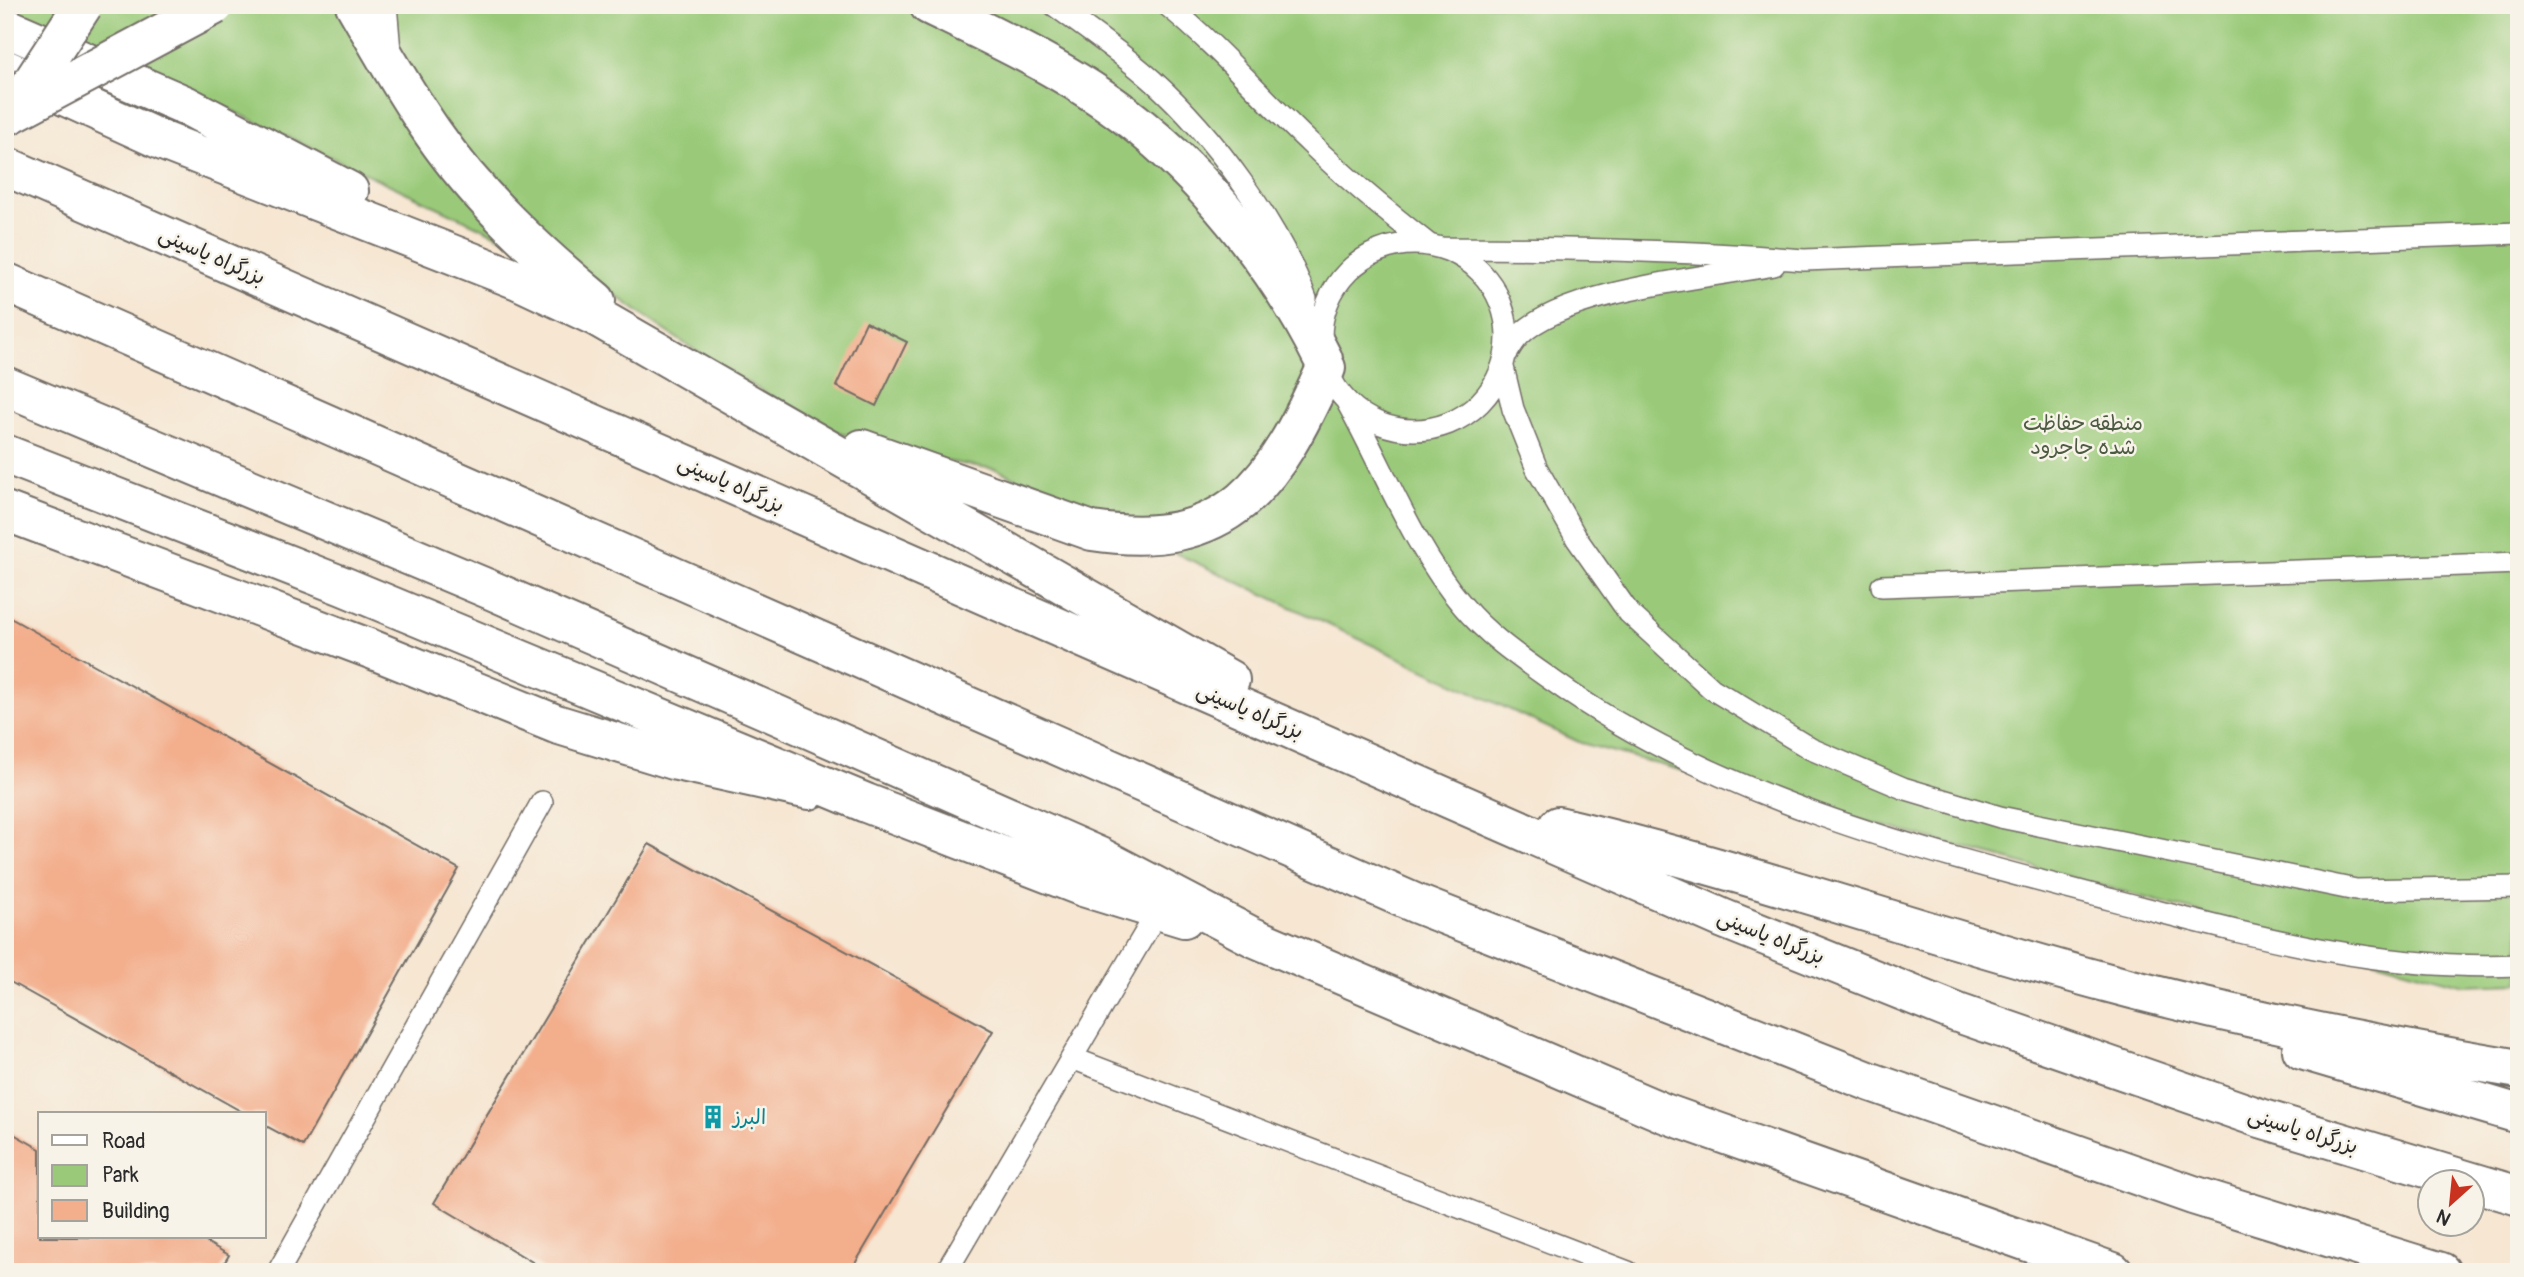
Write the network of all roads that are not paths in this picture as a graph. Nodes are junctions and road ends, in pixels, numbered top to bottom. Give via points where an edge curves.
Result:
1 (83, 5) edge
2 (215, 5) edge
3 (355, 5) edge
4 (386, 5) edge
5 (929, 5) edge
6 (1054, 5) edge
7 (1167, 5) edge
8 (5, 27) edge
9 (5, 69) edge
10 (393, 70) junction
11 (9, 115) edge
12 (5, 166) edge
13 (2519, 233) edge
14 (1435, 246) junction
15 (1804, 260) junction
16 (518, 279) junction
17 (5, 282) edge
18 (649, 345) junction
19 (1323, 355) junction
20 (1505, 360) junction
21 (5, 386) edge
22 (1348, 404) junction
23 (778, 421) junction
24 (5, 454) edge
25 (5, 511) edge
26 (2519, 564) edge
27 (1882, 586) dead end
28 (1396, 775) junction
29 (542, 802) dead end
30 (866, 803) junction
31 (1472, 807) junction
32 (2519, 887) edge
33 (1158, 911) junction
34 (1253, 937) junction
35 (2519, 965) edge
36 (2109, 983) junction
37 (1072, 1058) junction
38 (2519, 1069) edge
39 (2519, 1114) edge
40 (2519, 1196) edge
41 (278, 1272) edge
42 (946, 1272) edge
43 (1628, 1272) edge
44 (2113, 1272) edge
45 (2441, 1272) edge

1 - 11 main road, bridge
2 - 11 main road, bridge
3 - 10 main road
4 - 10 lane
5 - 19 main road via 1049,65 1144,130 1209,195 1283,286
6 - 19 lane via 1152,80 1206,139 1252,199 1294,269
7 - 14 lane via 1205,35 1369,198
8 - 16 main road via 187,106
9 - 16 main road via 163,141
10 - 18 main road via 433,133 498,211
12 - 28 main road, بزرگراه یاسینی
13 - 15 lane
14 - 15 lane via 1598,248
14 - 19 lane via 1400,244 1374,252 1351,267 1334,288 1323,313
14 - 20 lane via 1466,259 1486,277 1500,300 1507,326
15 - 20 lane via 1610,294 1555,312 1520,335
16 - 18 main road
17 - 45 main road via 1417,904 1871,1082 2193,1195
18 - 23 main road
19 - 22 lane via 1335,388
19 - 23 main road via 1283,454 1267,478 1242,503 1209,521 1172,533 1131,537 1092,531
20 - 22 lane via 1488,395 1465,416 1436,428 1404,430 1374,422
20 - 32 lane via 1513,408 1537,470 1577,539 1629,613 1712,689 1811,749 1903,788 2000,817 2356,890
21 - 34 main road via 763,708 1102,859
22 - 35 lane via 1420,545 1464,607 1514,654 1575,697 1690,760 1821,816 1899,842 2174,915 2327,952 2413,963
23 - 28 main road
24 - 30 main road via 343,586
25 - 30 main road via 556,724 677,761
26 - 27 lane
28 - 31 main road, بزرگراه یاسینی
29 - 41 lane
30 - 33 main road via 1083,887
31 - 36 main road via 1668,852
31 - 40 main road, بزرگراه یاسینی via 1724,919 1958,1013 2257,1117
33 - 34 main road
33 - 37 lane
34 - 44 main road via 1664,1113
36 - 38 main road via 2342,1037
36 - 39 main road via 2337,1062
37 - 42 lane
37 - 43 lane

